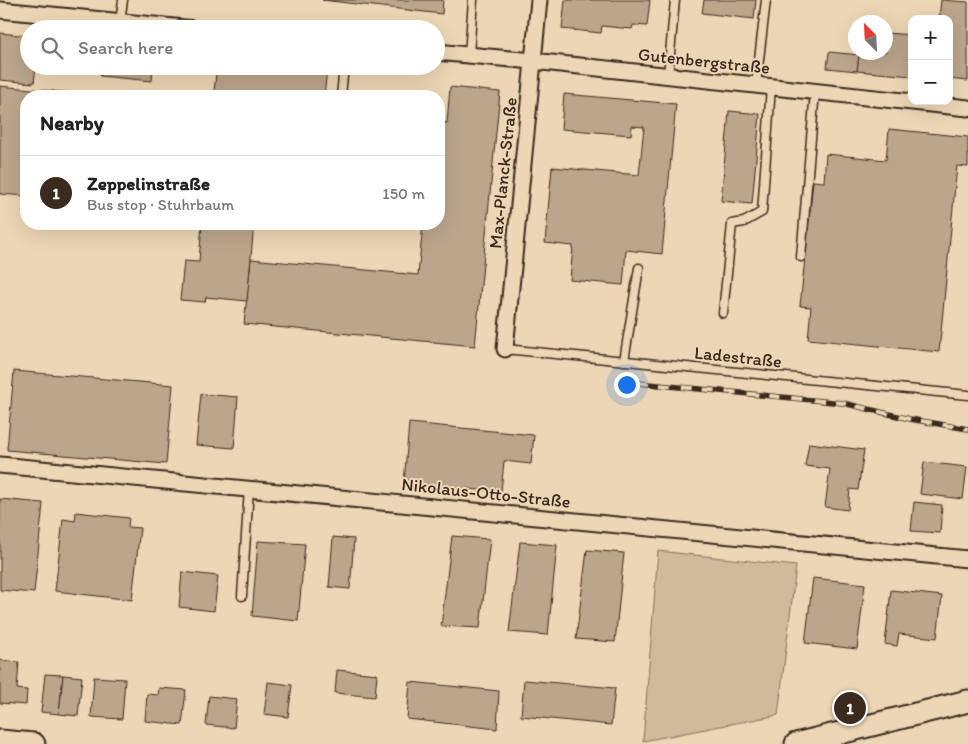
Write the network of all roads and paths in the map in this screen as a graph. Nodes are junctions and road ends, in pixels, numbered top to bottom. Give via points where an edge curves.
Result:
1 (122, 0) edge
2 (473, 0) edge
3 (539, 0) edge
4 (675, 0) edge
5 (766, 0) edge
6 (0, 10) edge
7 (100, 20) edge
8 (120, 20) edge
9 (445, 53) edge
10 (469, 55) junction
11 (533, 61) junction
12 (343, 75) edge
13 (668, 76) junction
14 (763, 86) junction
15 (341, 90) edge
16 (815, 91) junction
17 (968, 108) edge
18 (801, 256) dead end
19 (639, 268) dead end
20 (723, 313) dead end
21 (505, 350) joint
22 (624, 361) junction
23 (968, 394) edge
24 (0, 465) edge
25 (248, 489) junction
26 (968, 559) edge
27 (242, 596) dead end
28 (968, 701) edge
29 (0, 741) edge
30 (34, 744) edge
31 (796, 744) edge

1 - 8 lane
2 - 10 lane
3 - 11 street, Max-Planck-Straße
4 - 13 lane
5 - 14 lane
6 - 7 street
9 - 10 street, Gutenbergstraße
10 - 11 street, Gutenbergstraße
11 - 13 street, Gutenbergstraße
11 - 21 street, Max-Planck-Straße
12 - 15 lane
13 - 14 street, Gutenbergstraße
14 - 16 street, Gutenbergstraße
14 - 20 lane via 762,212 744,222 732,224
16 - 17 street, Gutenbergstraße
16 - 18 lane
19 - 22 lane
21 - 22 lane, Ladestraße
22 - 23 lane, Ladestraße
24 - 25 street, Nikolaus-Otto-Straße
25 - 26 street, Nikolaus-Otto-Straße
25 - 27 lane
28 - 31 street
29 - 30 street

